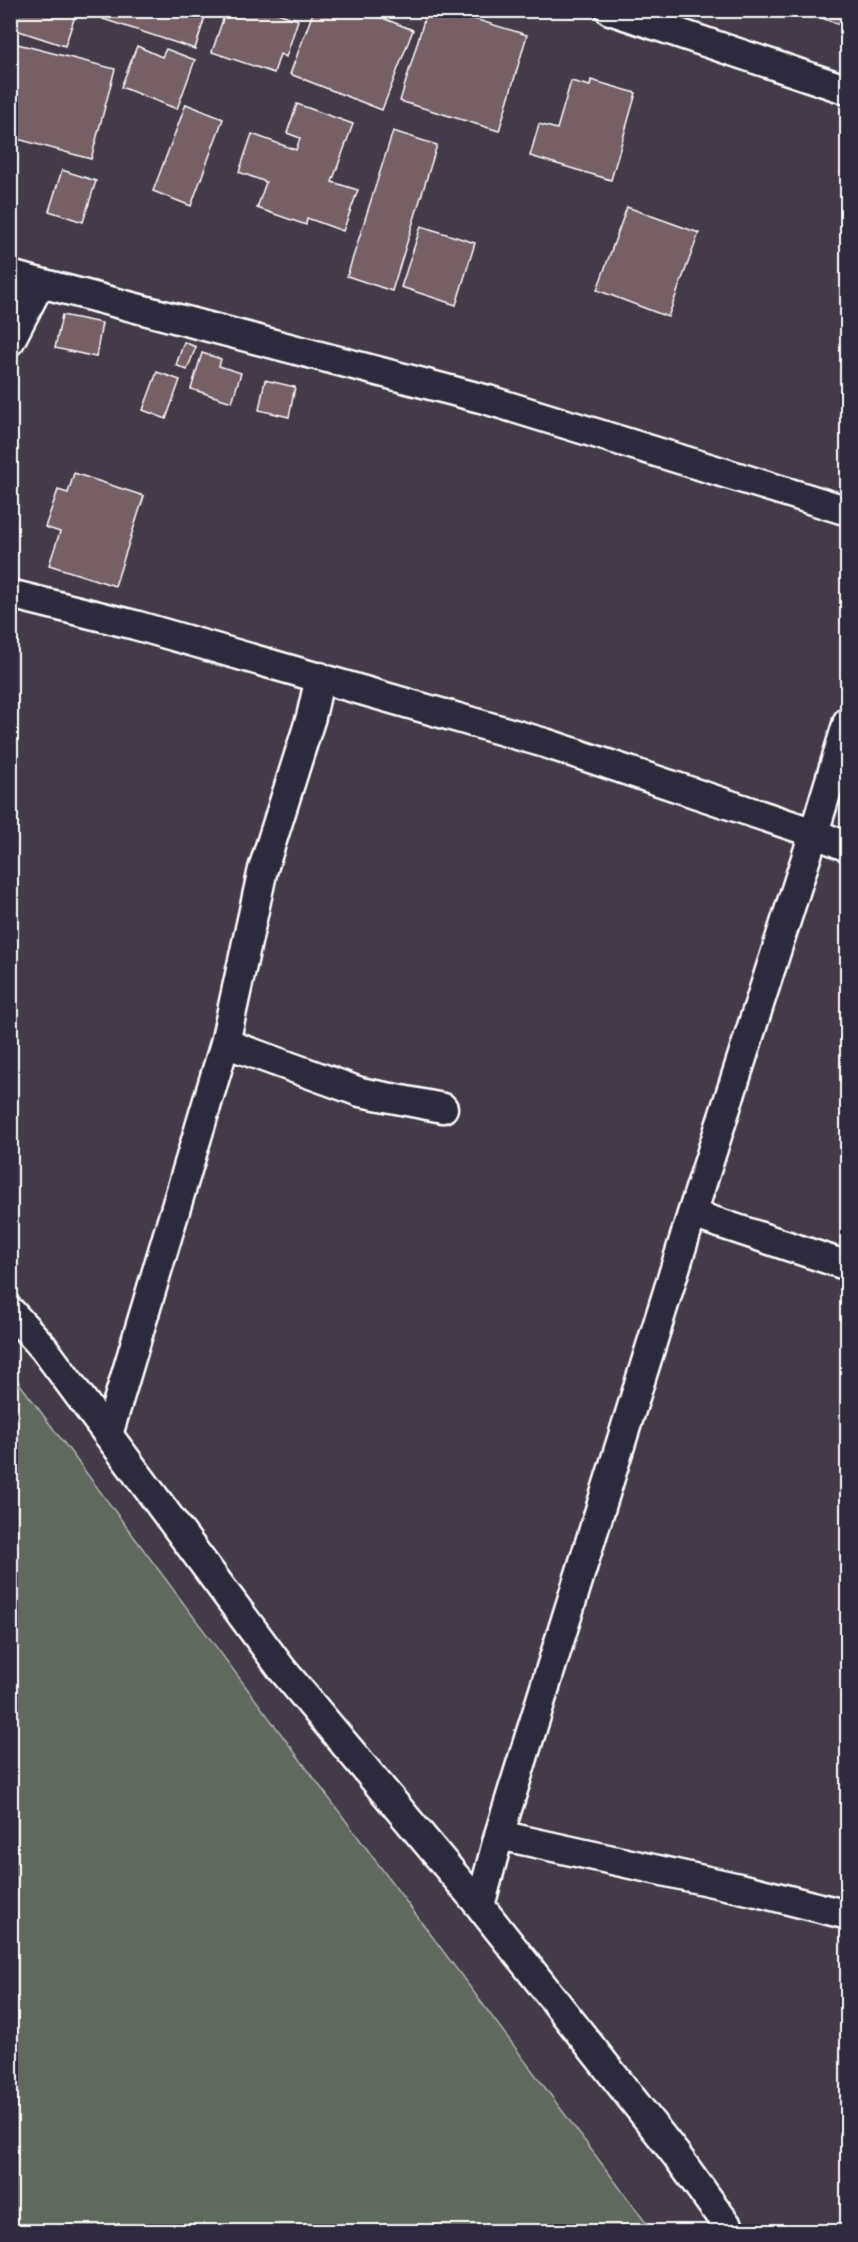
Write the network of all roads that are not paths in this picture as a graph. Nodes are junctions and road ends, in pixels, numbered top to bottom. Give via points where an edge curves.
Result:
1 (610, 10) edge
2 (848, 90) edge
3 (10, 275) edge
4 (40, 283) junction
5 (10, 341) edge
6 (848, 511) edge
7 (10, 594) edge
8 (320, 677) junction
9 (848, 721) edge
10 (814, 832) junction
11 (848, 847) edge
12 (225, 1043) junction
13 (443, 1108) dead end
14 (692, 1214) junction
15 (848, 1266) edge
16 (10, 1311) edge
17 (108, 1435) junction
18 (498, 1835) junction
19 (480, 1906) junction
20 (848, 1915) edge
21 (732, 2232) edge

1 - 2 street
3 - 4 street
4 - 5 street
4 - 6 street via 488,400
7 - 8 street
8 - 10 street via 545,743
8 - 12 street via 263,869
9 - 10 street
10 - 11 street
10 - 14 street
12 - 13 street via 360,1092
12 - 17 street
14 - 15 street
14 - 18 street
16 - 17 street
17 - 19 street via 280,1668
18 - 19 street
18 - 20 street
19 - 21 street

